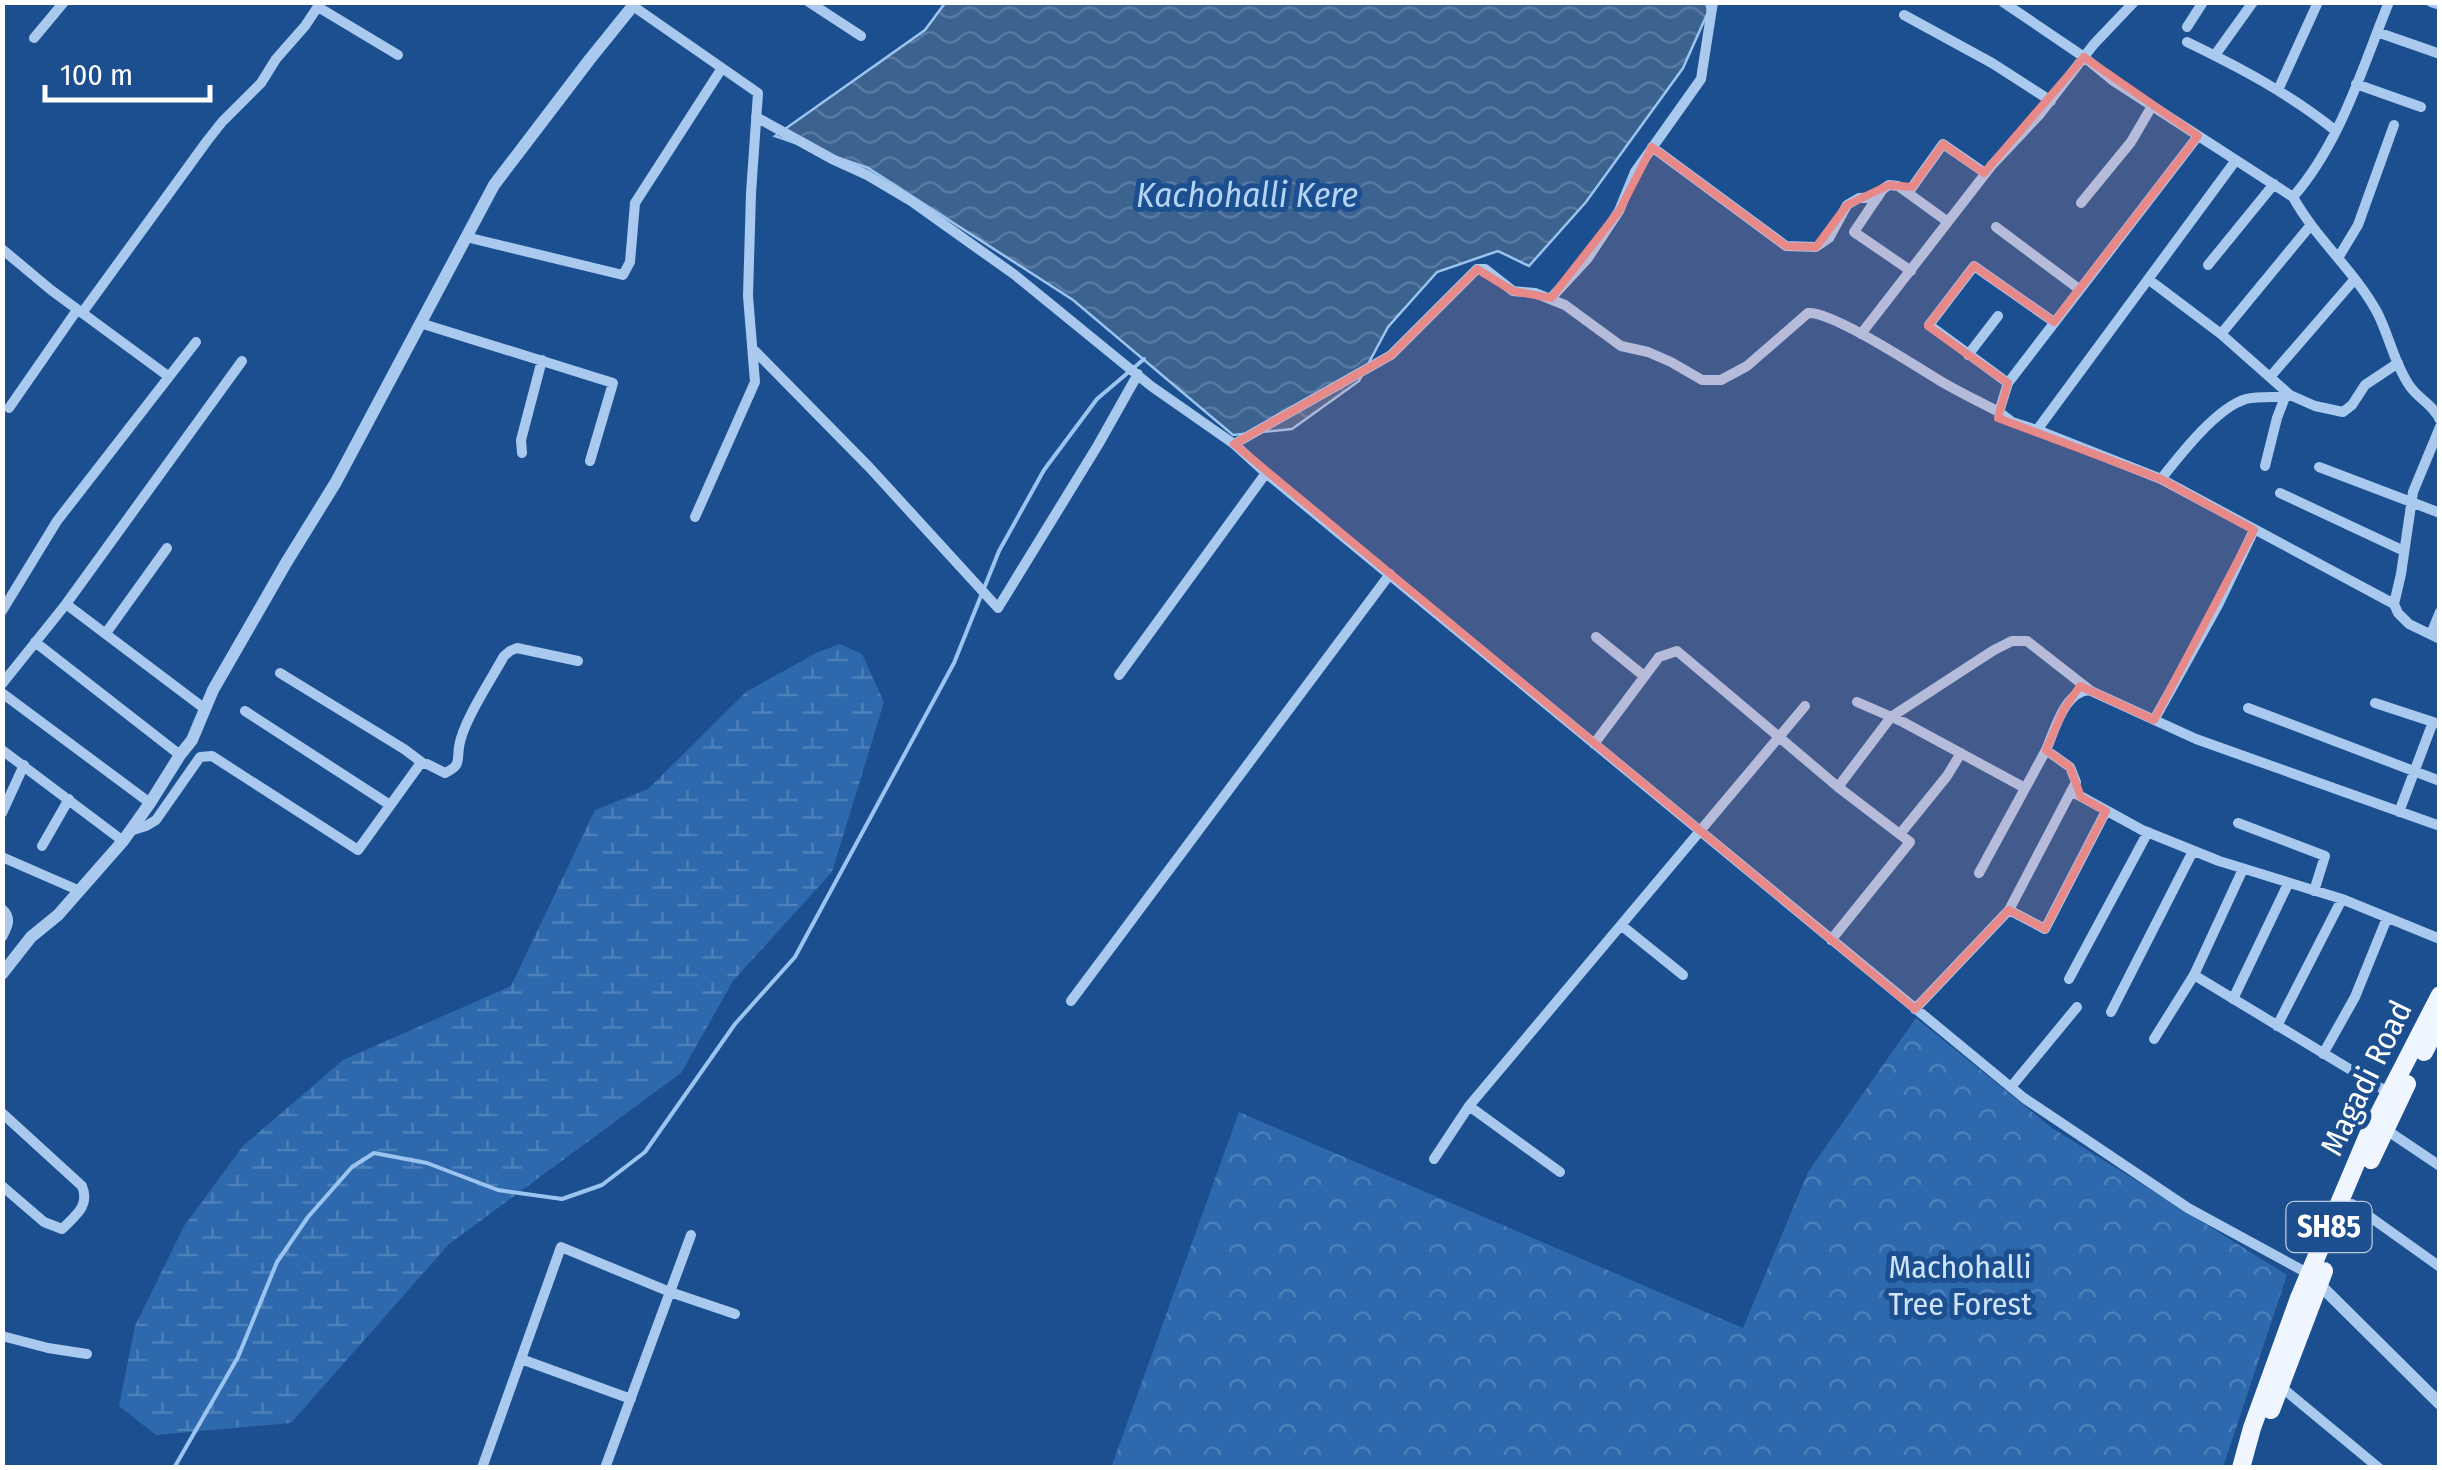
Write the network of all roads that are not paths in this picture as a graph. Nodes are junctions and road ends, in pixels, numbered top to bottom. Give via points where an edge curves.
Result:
1 (64, 2) edge
2 (809, 2) edge
3 (1713, 2) edge
4 (2003, 2) edge
5 (2134, 2) edge
6 (2203, 2) edge
7 (2253, 2) edge
8 (2318, 2) edge
9 (2389, 2) edge
10 (2431, 2) edge
11 (634, 4) edge
12 (319, 5) edge
13 (2440, 6) edge
14 (1904, 15) dead end
15 (2187, 27) dead end
16 (2377, 32) junction
17 (861, 36) dead end
18 (34, 38) dead end
19 (2187, 42) dead end
20 (2440, 54) edge
21 (398, 55) dead end
22 (2215, 55) junction
23 (2084, 57) junction
24 (722, 68) junction
25 (2356, 84) junction
26 (2278, 90) junction
27 (2050, 101) junction
28 (2152, 106) junction
29 (2421, 107) dead end
30 (756, 118) junction
31 (2394, 125) dead end
32 (2336, 131) junction
33 (2198, 136) junction
34 (1652, 147) junction
35 (2236, 160) junction
36 (1985, 174) junction
37 (2274, 184) junction
38 (1908, 193) junction
39 (1878, 197) junction
40 (2293, 197) junction
41 (2081, 204) dead end
42 (1948, 222) junction
43 (2310, 226) junction
44 (1996, 227) dead end
45 (466, 236) junction
46 (2, 248) edge
47 (2338, 258) junction
48 (2208, 265) dead end
49 (1911, 271) junction
50 (2148, 279) junction
51 (2354, 280) junction
52 (2080, 289) junction
53 (1551, 298) junction
54 (80, 311) junction
55 (1998, 316) dead end
56 (2054, 322) junction
57 (420, 323) junction
58 (1861, 334) junction
59 (2222, 334) junction
60 (196, 342) dead end
61 (752, 348) junction
62 (1968, 355) junction
63 (542, 360) junction
64 (242, 361) dead end
65 (2398, 363) junction
66 (1138, 374) junction
67 (168, 376) junction
68 (2270, 377) junction
69 (2008, 382) junction
70 (2288, 396) junction
71 (8, 408) dead end
72 (2000, 412) junction
73 (2440, 423) edge
74 (2038, 430) junction
75 (1234, 444) junction
76 (522, 453) dead end
77 (2428, 456) junction
78 (590, 460) dead end
79 (2440, 461) edge
80 (2265, 466) dead end
81 (2318, 467) dead end
82 (1266, 472) junction
83 (2160, 479) junction
84 (2280, 493) dead end
85 (2412, 504) junction
86 (2440, 513) edge
87 (696, 517) dead end
88 (2254, 530) junction
89 (168, 548) dead end
90 (2404, 551) junction
91 (1390, 574) junction
92 (66, 604) junction
93 (2394, 604) junction
94 (2, 612) edge
95 (2440, 612) edge
96 (106, 632) junction
97 (1596, 636) dead end
98 (2435, 637) edge
99 (36, 642) junction
100 (578, 661) dead end
101 (280, 673) dead end
102 (1119, 675) dead end
103 (1644, 676) junction
104 (2, 684) edge
105 (2091, 690) junction
106 (2, 693) edge
107 (1858, 702) dead end
108 (2375, 703) dead end
109 (1805, 706) dead end
110 (2248, 708) dead end
111 (205, 709) junction
112 (245, 711) dead end
113 (1891, 717) junction
114 (2154, 720) junction
115 (2436, 723) edge
116 (1779, 738) junction
117 (1594, 744) junction
118 (2, 750) edge
119 (2046, 750) junction
120 (1961, 753) junction
121 (180, 755) junction
122 (424, 764) junction
123 (24, 765) junction
124 (2414, 771) junction
125 (2440, 781) edge
126 (1838, 787) junction
127 (2025, 788) junction
128 (2071, 791) junction
129 (68, 798) junction
130 (150, 803) junction
131 (390, 805) junction
132 (2106, 810) junction
133 (2399, 812) junction
134 (2, 814) edge
135 (2238, 823) dead end
136 (2440, 826) edge
137 (1700, 831) junction
138 (2148, 832) junction
139 (1900, 834) junction
140 (126, 836) junction
141 (42, 846) dead end
142 (2193, 851) junction
143 (2, 856) edge
144 (2243, 869) junction
145 (1979, 872) dead end
146 (2288, 884) junction
147 (80, 891) junction
148 (2314, 891) junction
149 (2342, 899) junction
150 (2, 908) edge
151 (2010, 910) junction
152 (2387, 918) junction
153 (1620, 925) junction
154 (2, 937) edge
155 (2440, 939) edge
156 (1831, 940) junction
157 (2, 974) edge
158 (1683, 975) dead end
159 (2194, 975) junction
160 (2069, 979) dead end
161 (2440, 994) edge
162 (2233, 999) junction
163 (1071, 1002) dead end
164 (2077, 1007) dead end
165 (1915, 1009) junction
166 (2111, 1012) dead end
167 (2440, 1021) edge
168 (2277, 1026) junction
169 (2154, 1039) dead end
170 (2324, 1054) junction
171 (2011, 1087) junction
172 (2389, 1093) junction
173 (1469, 1106) junction
174 (2, 1113) edge
175 (2385, 1129) junction
176 (1434, 1159) dead end
177 (2440, 1166) edge
178 (1560, 1172) dead end
179 (2, 1186) edge
180 (2352, 1204) junction
181 (691, 1235) dead end
182 (2440, 1267) edge
183 (2314, 1279) junction
184 (670, 1292) junction
185 (735, 1314) dead end
186 (2, 1336) edge
187 (87, 1354) dead end
188 (521, 1360) junction
189 (2280, 1386) junction
190 (631, 1398) junction
191 (2440, 1404) edge
192 (482, 1467) edge
193 (606, 1468) edge
194 (2241, 1468) edge
195 (2253, 1468) edge
196 (2379, 1468) edge

1 - 18 street
2 - 17 street
3 - 34 street via 1700,79
4 - 23 street
5 - 23 street
6 - 15 street
7 - 22 street
8 - 26 street
9 - 16 street
10 - 13 street
11 - 24 street
11 - 45 street via 494,185
12 - 21 street
12 - 54 street via 261,83 207,140
14 - 27 street
16 - 20 street
16 - 25 street
19 - 22 street
22 - 26 street
23 - 27 street
23 - 28 street
24 - 30 street via 758,93
24 - 45 street via 635,203 630,262 622,275
25 - 29 street
25 - 32 street
26 - 32 street
27 - 36 street
28 - 33 street
28 - 41 street
30 - 61 street
30 - 66 street via 912,201
31 - 47 street via 2358,224
32 - 40 street
33 - 35 street
33 - 52 street
34 - 39 street via 1786,246 1816,247 1829,238 1847,205
34 - 53 street via 1588,258
35 - 37 street
35 - 50 street
36 - 38 street via 1939,141
36 - 42 street
37 - 40 street
37 - 48 street
38 - 39 street via 1890,185
38 - 42 street
39 - 49 street via 1854,232
40 - 43 street
42 - 49 street
43 - 47 street
43 - 59 street
44 - 52 street
45 - 57 street
46 - 54 street
47 - 51 street
49 - 58 street
50 - 59 street
50 - 74 street
51 - 65 street
51 - 68 street
52 - 56 street
53 - 58 street via 1621,346 1702,380 1721,380 1747,366 1808,313
53 - 75 street via 1513,291 1477,269 1391,355
54 - 67 street
54 - 71 street
55 - 62 street
56 - 62 street via 1974,266 1929,325
56 - 69 street
57 - 63 street
57 - 111 street
58 - 72 street
59 - 68 street
60 - 67 street
61 - 66 street via 998,608
61 - 87 street via 755,382
62 - 69 street
63 - 76 street
63 - 78 street via 613,383
64 - 92 street
65 - 70 street via 2365,385 2343,412
65 - 73 street
66 - 75 street
67 - 94 street via 57,521
68 - 70 street
69 - 72 street
70 - 80 street
70 - 83 street via 2245,400 2226,411
72 - 74 street
73 - 77 street
74 - 83 street
75 - 82 street
77 - 79 street
77 - 85 street
81 - 85 street
82 - 91 street
82 - 102 street
83 - 88 street
84 - 90 street
85 - 86 street
85 - 90 street
88 - 93 street
88 - 114 street
89 - 96 street
90 - 93 street
91 - 117 street
91 - 163 street
92 - 96 street
92 - 99 street
93 - 98 street via 2410,624
95 - 98 street
96 - 111 street
97 - 103 street
99 - 104 street
99 - 121 street
100 - 122 street via 510,651 468,722 456,766 445,773
101 - 122 street
103 - 116 street via 1658,656 1677,652
103 - 117 street
105 - 113 street via 2027,641 2012,641
105 - 114 street
105 - 119 street via 2074,695
106 - 130 street
107 - 113 street
108 - 115 street
109 - 116 street
110 - 124 street
111 - 121 street
112 - 131 street
113 - 120 street
113 - 126 street
114 - 133 street
115 - 124 street
116 - 126 street
116 - 137 street
117 - 137 street
118 - 123 street
119 - 127 street
119 - 128 street via 2070,767 2076,782
120 - 127 street
120 - 139 street
121 - 130 street
122 - 131 street
123 - 129 street
123 - 134 street
124 - 125 street
124 - 133 street
126 - 139 street
127 - 145 street
128 - 132 street
128 - 151 street
129 - 140 street
129 - 141 street
130 - 140 street
131 - 140 street via 358,850 207,755 156,820
132 - 138 street
132 - 151 street via 2045,928
133 - 136 street
135 - 148 street via 2325,856
137 - 153 street
137 - 156 street
138 - 142 street
138 - 160 street
139 - 156 street via 1910,842
140 - 147 street
142 - 144 street
142 - 166 street
143 - 147 street
144 - 146 street
144 - 159 street
146 - 148 street
146 - 162 street
147 - 157 street
148 - 149 street
149 - 152 street
149 - 168 street
150 - 154 street via 9,925
151 - 165 street
152 - 155 street
152 - 170 street
153 - 158 street
153 - 173 street
156 - 165 street
159 - 162 street
159 - 169 street
161 - 172 main road, Magadi Road / SH85
162 - 168 street
164 - 171 street
165 - 171 street
167 - 175 main road, Magadi Road / SH85
168 - 170 street
170 - 172 street
171 - 183 street via 2188,1208
172 - 183 main road, Magadi Road / SH85
173 - 176 street
173 - 178 street
174 - 179 street via 86,1196 62,1229
175 - 177 street
175 - 180 main road, Magadi Road / SH85
180 - 182 street
180 - 183 main road, Magadi Road / SH85
181 - 184 street
183 - 189 main road, Magadi Road / SH85
183 - 191 street
183 - 194 main road, Magadi Road / SH85
184 - 185 street
184 - 188 street via 561,1248
184 - 190 street
186 - 187 street
188 - 190 street
188 - 192 street
189 - 195 main road, Magadi Road / SH85
189 - 196 street
190 - 193 street

